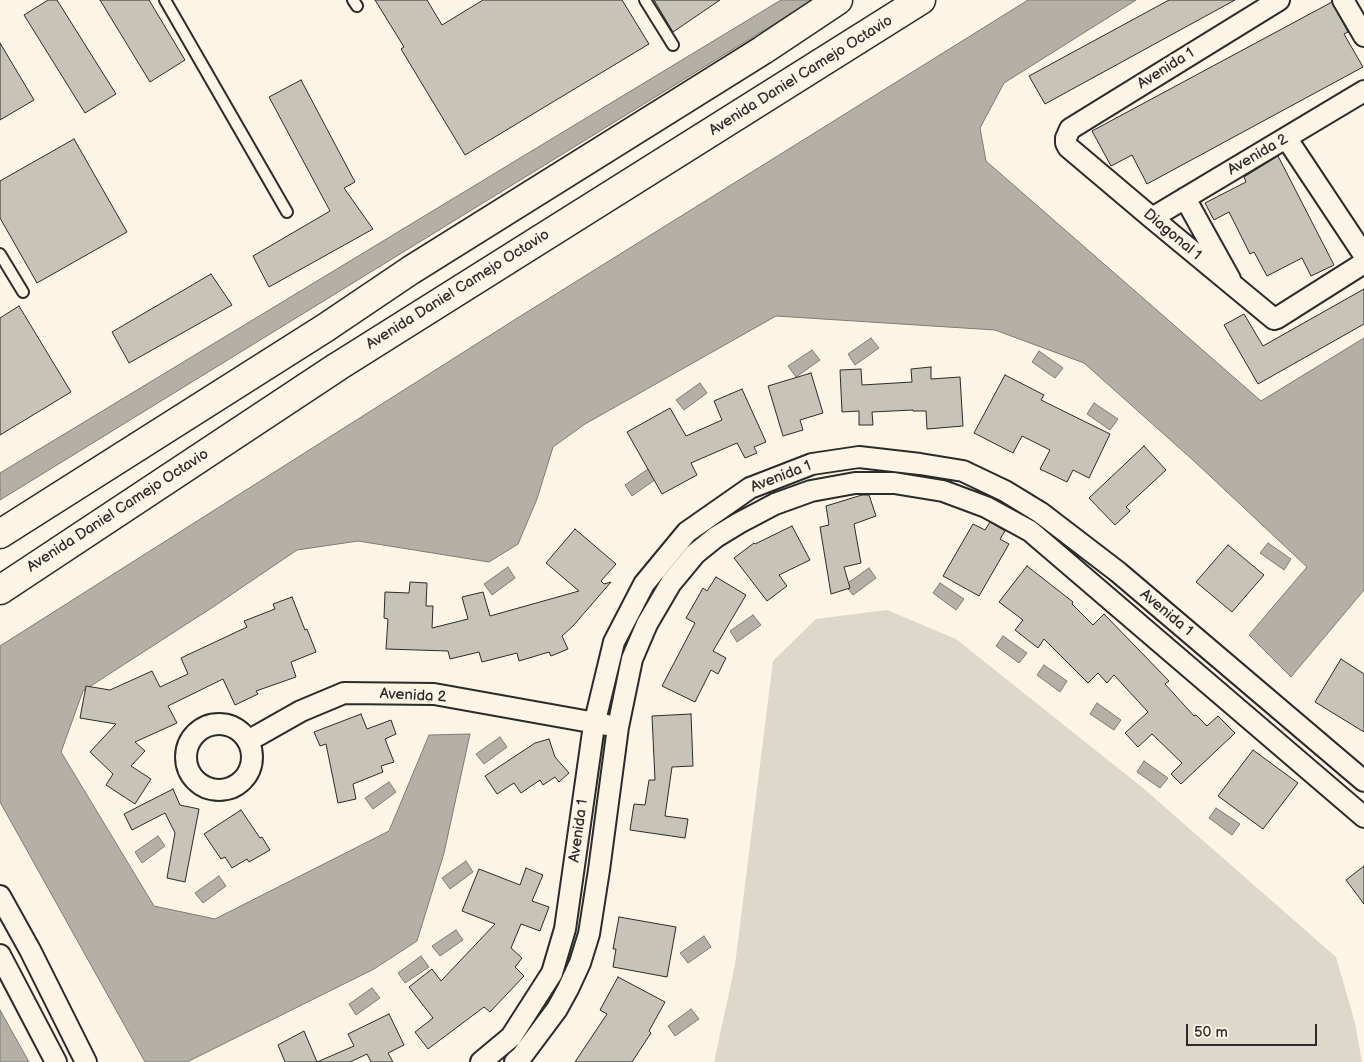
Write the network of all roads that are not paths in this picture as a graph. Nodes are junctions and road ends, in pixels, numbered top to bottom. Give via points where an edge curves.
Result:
1 (165, 0) edge
2 (645, 0) edge
3 (838, 0) edge
4 (921, 0) edge
5 (1279, 0) edge
6 (1343, 0) edge
7 (1364, 36) edge
8 (673, 44) dead end
9 (1364, 91) edge
10 (1287, 139) junction
11 (1068, 146) joint
12 (1185, 198) junction
13 (288, 212) dead end
14 (1152, 218) junction
15 (0, 254) edge
16 (1364, 255) edge
17 (1364, 263) edge
18 (1236, 289) junction
19 (23, 292) dead end
20 (0, 534) edge
21 (0, 590) edge
22 (1239, 674) junction
23 (1221, 694) junction
24 (595, 723) junction
25 (618, 727) junction
26 (248, 741) dead end
27 (1364, 781) edge
28 (1362, 811) edge
29 (0, 896) edge
30 (0, 955) edge
31 (56, 1062) edge
32 (86, 1062) edge
33 (481, 1062) edge
34 (515, 1062) edge

1 - 13 lane
2 - 8 lane
3 - 20 main road
4 - 21 main road, Avenida Daniel Camejo Octavio via 337,366
5 - 11 street, Avenida 1 via 1070,128 1066,138
6 - 7 street
9 - 10 street, Avenida 2
10 - 12 street, Avenida 2
10 - 16 street
11 - 14 street, Diagonal 1
12 - 14 street, Avenida 2
12 - 18 street
14 - 18 street, Diagonal 1
15 - 19 lane
17 - 18 street, Diagonal 1 via 1278,318 1271,317
22 - 23 street
22 - 24 street, Avenida 1 via 1118,572 1041,513 1005,491 963,470 859,457 812,464 750,488 687,532 644,584 614,642
22 - 27 street, Avenida 1
23 - 25 street, Avenida 1 via 1030,531 986,507 943,491 894,483 855,483 811,491 775,504 738,523 695,554 671,583 647,624 632,659
23 - 28 street, Avenida 1
24 - 25 street, Avenida 2
24 - 26 street, Avenida 2 via 434,694 344,694 300,711
24 - 33 street, Avenida 1 via 565,929 552,973 511,1037
25 - 34 street, Avenida 1 via 589,934 557,1009
29 - 32 street
30 - 31 street

